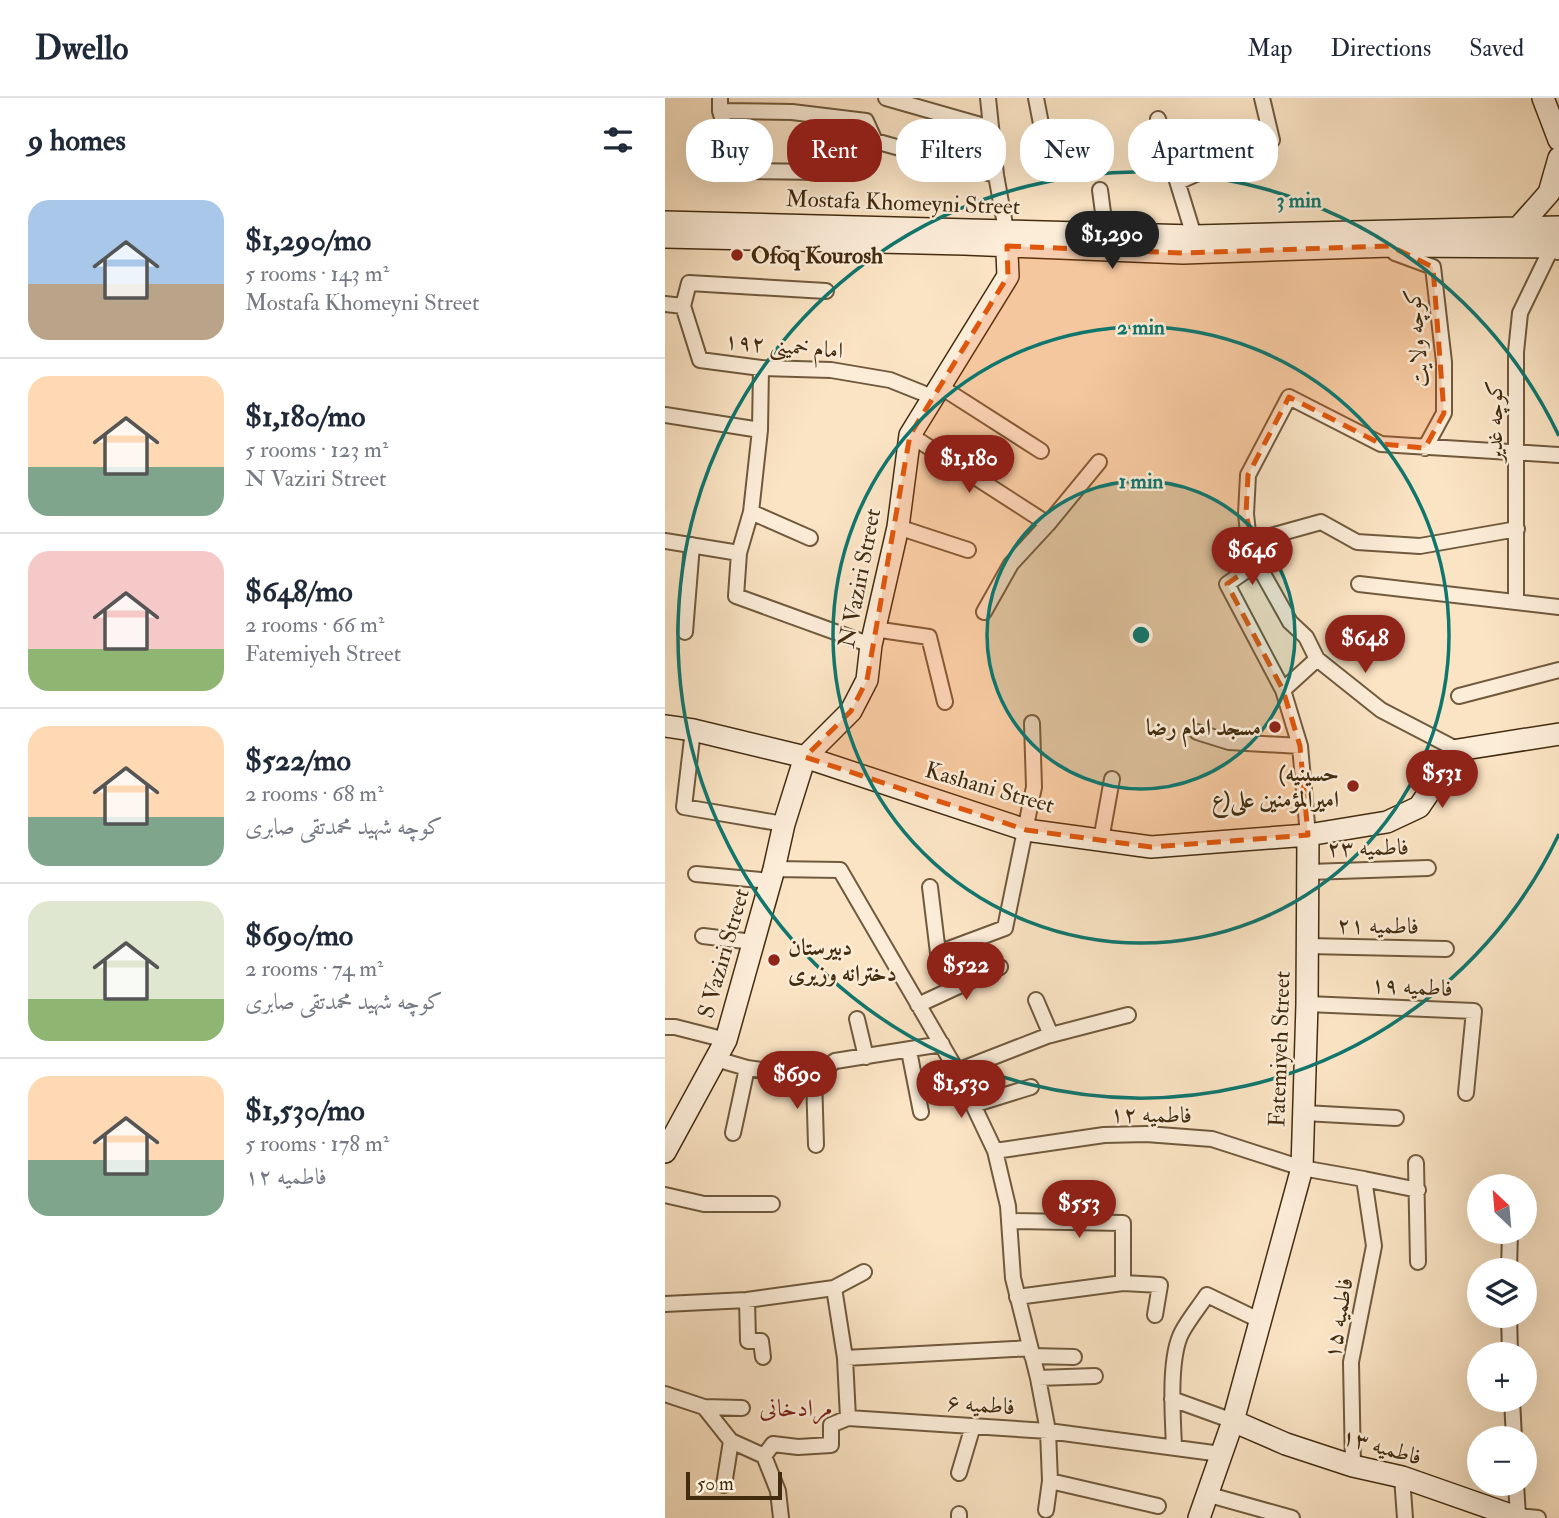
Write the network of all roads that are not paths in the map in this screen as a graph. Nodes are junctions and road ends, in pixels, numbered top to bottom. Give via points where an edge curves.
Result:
1 (886, 98) edge
2 (988, 98) edge
3 (1036, 98) edge
4 (1262, 98) edge
5 (1543, 98) edge
6 (720, 104) edge
7 (960, 119) edge
8 (990, 119) edge
9 (1040, 119) edge
10 (1267, 119) edge
11 (1559, 140) edge
12 (896, 147) edge
13 (1559, 158) edge
14 (787, 172) edge
15 (997, 182) edge
16 (1178, 182) edge
17 (1100, 190) dead end
18 (665, 222) edge
19 (1518, 228) junction
20 (1106, 235) junction
21 (1194, 236) junction
22 (665, 237) edge
23 (1007, 238) junction
24 (1557, 244) edge
25 (1390, 246) junction
26 (826, 291) dead end
27 (665, 304) edge
28 (683, 306) junction
29 (761, 368) junction
30 (938, 392) junction
31 (665, 415) edge
32 (760, 430) junction
33 (910, 435) junction
34 (1425, 448) junction
35 (1041, 451) dead end
36 (1517, 453) junction
37 (1559, 455) edge
38 (1099, 462) dead end
39 (751, 512) junction
40 (1048, 524) junction
41 (898, 527) junction
42 (1517, 529) junction
43 (810, 538) dead end
44 (665, 541) edge
45 (1249, 542) junction
46 (692, 545) junction
47 (968, 550) dead end
48 (739, 553) junction
49 (1257, 563) junction
50 (1359, 584) dead end
51 (1516, 602) junction
52 (1559, 607) edge
53 (984, 612) dead end
54 (685, 632) dead end
55 (873, 637) junction
56 (1317, 659) junction
57 (1559, 670) edge
58 (1283, 690) junction
59 (1459, 696) dead end
60 (945, 702) dead end
61 (1032, 723) dead end
62 (665, 726) edge
63 (693, 730) junction
64 (1197, 732) dead end
65 (1559, 734) edge
66 (1300, 746) junction
67 (1458, 750) junction
68 (805, 757) junction
69 (1112, 779) dead end
70 (784, 824) junction
71 (1026, 830) junction
72 (1308, 835) junction
73 (1101, 840) junction
74 (1428, 869) dead end
75 (1309, 872) junction
76 (696, 874) dead end
77 (773, 875) junction
78 (930, 887) dead end
79 (703, 936) dead end
80 (754, 942) junction
81 (1308, 946) junction
82 (1446, 949) dead end
83 (1000, 967) dead end
84 (1036, 1000) dead end
85 (1307, 1004) junction
86 (918, 1005) junction
87 (1128, 1015) dead end
88 (857, 1019) dead end
89 (665, 1027) edge
90 (1051, 1035) junction
91 (726, 1040) junction
92 (942, 1044) junction
93 (909, 1051) junction
94 (866, 1057) junction
95 (716, 1059) junction
96 (747, 1068) junction
97 (957, 1071) junction
98 (814, 1076) junction
99 (1031, 1087) dead end
100 (1466, 1093) dead end
101 (973, 1105) junction
102 (921, 1112) dead end
103 (1304, 1113) junction
104 (1396, 1118) dead end
105 (733, 1133) dead end
106 (816, 1145) dead end
107 (995, 1151) junction
108 (665, 1152) edge
109 (1416, 1163) dead end
110 (1302, 1168) junction
111 (1364, 1179) junction
112 (1418, 1190) junction
113 (665, 1195) edge
114 (772, 1204) dead end
115 (1009, 1221) junction
116 (1418, 1262) dead end
117 (864, 1272) dead end
118 (1123, 1283) junction
119 (834, 1288) junction
120 (1017, 1297) junction
121 (747, 1300) junction
122 (665, 1304) edge
123 (1155, 1315) dead end
124 (1261, 1321) junction
125 (1031, 1352) junction
126 (763, 1357) dead end
127 (1074, 1357) dead end
128 (845, 1358) junction
129 (1095, 1376) dead end
130 (1038, 1378) junction
131 (665, 1394) edge
132 (1172, 1399) junction
133 (703, 1408) junction
134 (742, 1408) dead end
135 (848, 1418) junction
136 (1233, 1421) junction
137 (973, 1426) junction
138 (1048, 1431) junction
139 (731, 1441) junction
140 (1174, 1447) junction
141 (1221, 1454) junction
142 (764, 1456) junction
143 (1353, 1466) junction
144 (959, 1474) dead end
145 (1402, 1478) junction
146 (1050, 1481) junction
147 (724, 1485) dead end
148 (1206, 1493) junction
149 (1519, 1496) edge
150 (1158, 1506) dead end
151 (1046, 1510) dead end
152 (1525, 1517) edge
153 (781, 1518) edge
154 (793, 1518) edge
155 (1199, 1518) edge
156 (1291, 1518) edge
157 (1405, 1518) edge

1 - 7 street
2 - 8 street
3 - 9 street
4 - 10 street
5 - 11 main road
6 - 12 street via 866,121 875,141
6 - 14 street via 738,171
13 - 19 main road via 1549,193
15 - 23 street
16 - 21 street
17 - 20 street
18 - 23 main road, Mostafa Khomeyni Street
19 - 21 main road, Mostafa Khomeyni Street
19 - 24 main road, Mostafa Khomeyni Street
20 - 21 main road, Mostafa Khomeyni Street
20 - 23 main road, Mostafa Khomeyni Street
22 - 23 main road, Mostafa Khomeyni Street
23 - 25 main road, Mostafa Khomeyni Street via 1182,253
23 - 30 main road, N Vaziri Street via 1008,276
24 - 25 main road, Mostafa Khomeyni Street
24 - 36 street, کوچه غدیر via 1520,313
25 - 34 street, کوچه ولایت via 1395,253 1433,267 1444,362 1444,413
26 - 28 street via 689,283
27 - 28 street
28 - 29 street, امام خمینی ۱۹۲ via 700,360
29 - 30 street, امام خمینی ۱۹۲ via 843,372
29 - 32 street
30 - 33 main road, N Vaziri Street
30 - 35 street, امام خمینی ۱۹۲
31 - 32 street
32 - 39 street
33 - 40 street
33 - 41 main road, N Vaziri Street
34 - 36 street
34 - 45 street via 1381,444 1289,397 1248,475 1245,514
36 - 37 street
36 - 42 street, کوچه غدیر
38 - 40 street
39 - 43 street
39 - 48 street
40 - 53 street via 1011,564
41 - 47 street
41 - 55 main road, N Vaziri Street
42 - 45 street via 1420,546 1357,542 1321,522
42 - 51 street, کوچه غدیر
44 - 46 street
45 - 49 street
46 - 48 street
46 - 54 street
48 - 55 street via 736,596
49 - 56 street
49 - 58 street, Fatemiyeh Street via 1227,584
50 - 51 street
51 - 52 street
55 - 60 street via 929,637
55 - 68 main road, N Vaziri Street via 867,680 851,711
56 - 58 street
56 - 67 street via 1381,710
57 - 59 street
58 - 66 street, Fatemiyeh Street
61 - 71 street via 1034,787
62 - 63 main road, Kashani Street
63 - 68 main road, Kashani Street
63 - 70 street via 684,807
64 - 66 street via 1229,742
65 - 67 main road
66 - 72 street, Fatemiyeh Street
67 - 72 main road, Kashani Street via 1419,807 1388,822
68 - 70 main road, S Vaziri Street
68 - 71 main road, Kashani Street
69 - 73 street
70 - 77 main road, S Vaziri Street
71 - 73 main road, Kashani Street
71 - 78 street via 1005,928 938,953
72 - 73 main road, Kashani Street via 1151,847
72 - 75 main road, Fatemiyeh Street
74 - 75 street, فاطمیه ۲۳
75 - 81 main road, Fatemiyeh Street
76 - 77 street
77 - 80 main road, S Vaziri Street
77 - 86 street via 840,870
79 - 80 street
80 - 91 main road, S Vaziri Street
81 - 82 street, فاطمیه ۲۱
81 - 85 main road, Fatemiyeh Street
83 - 86 street
84 - 90 street
85 - 100 street, فاطمیه ۱۹ via 1474,1012
85 - 103 main road, Fatemiyeh Street
86 - 92 street
87 - 90 street
88 - 94 street
89 - 91 street
90 - 97 street
91 - 95 main road, S Vaziri Street
92 - 93 street
92 - 97 street
93 - 94 street
93 - 102 street
94 - 98 street via 835,1061
95 - 96 street
95 - 108 main road, S Vaziri Street
96 - 98 street
96 - 105 street
97 - 101 street
98 - 106 street
99 - 101 street
101 - 107 street
103 - 104 street
103 - 110 main road, Fatemiyeh Street
107 - 110 street, فاطمیه ۱۲ via 1104,1135 1146,1134 1212,1139
107 - 115 street
109 - 112 street
110 - 111 street
110 - 124 main road, Fatemiyeh Street
111 - 112 street
111 - 143 street, فاطمیه ۱۵ via 1374,1246 1351,1362
112 - 116 street
113 - 114 street via 703,1204
115 - 118 street via 1123,1223
115 - 120 street
117 - 119 street
118 - 120 street
118 - 123 street via 1160,1285
119 - 121 street
119 - 128 street
120 - 125 street
121 - 122 street
121 - 126 street via 748,1341 761,1341
124 - 132 street via 1207,1295 1181,1334
124 - 136 main road, Fatemiyeh Street
125 - 127 street
125 - 128 street
125 - 130 street
128 - 135 street
129 - 130 street
130 - 138 street
131 - 133 street
132 - 136 street
132 - 140 street
133 - 134 street
133 - 139 street
135 - 137 street, فاطمیه ۶
135 - 142 street via 831,1424 831,1445 773,1444
136 - 141 main road, Fatemiyeh Street
136 - 143 main road, فاطمیه ۱۳
137 - 138 street, فاطمیه ۶
137 - 144 street
138 - 140 street, فاطمیه ۶
138 - 146 street
139 - 142 street
139 - 147 street
140 - 141 street, فاطمیه ۶
141 - 148 main road, Fatemiyeh Street
142 - 153 street via 778,1491
143 - 145 main road, فاطمیه ۱۳
145 - 152 main road, فاطمیه ۱۳
145 - 157 street
146 - 150 street
146 - 151 street
148 - 155 main road, Fatemiyeh Street
148 - 156 street
149 - 152 street
153 - 154 street

